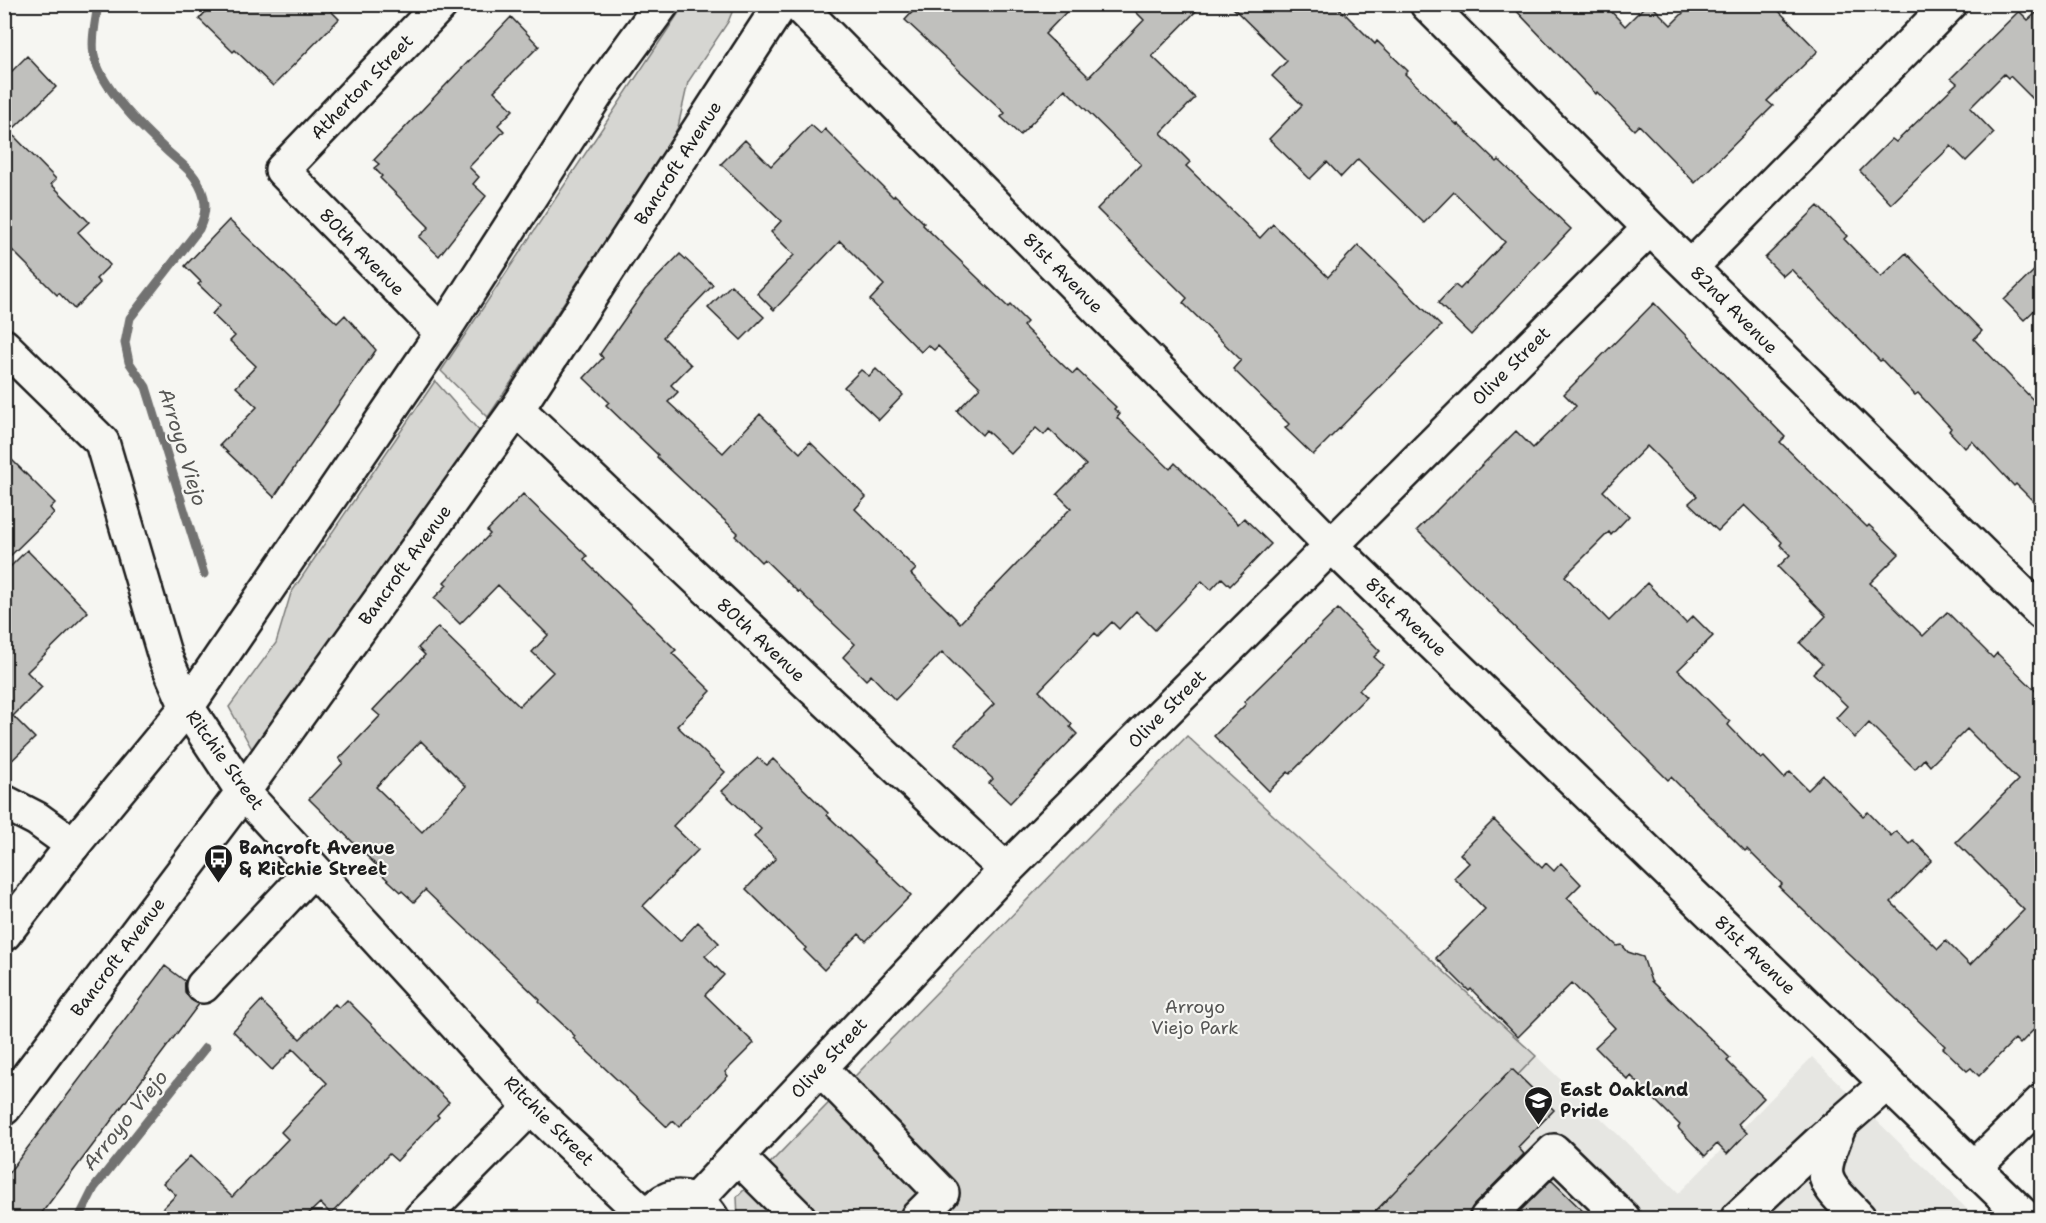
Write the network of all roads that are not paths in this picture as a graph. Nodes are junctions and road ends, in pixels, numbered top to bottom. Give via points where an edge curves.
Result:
1 (441, 4) edge
2 (662, 4) edge
3 (781, 4) edge
4 (797, 4) edge
5 (1427, 4) edge
6 (1950, 4) edge
7 (282, 170) joint
8 (1650, 228) junction
9 (1691, 267) junction
10 (442, 333) junction
11 (4, 346) edge
12 (517, 409) junction
13 (1331, 544) junction
14 (2042, 613) edge
15 (187, 707) junction
16 (243, 792) junction
17 (4, 801) edge
18 (73, 845) junction
19 (313, 869) junction
20 (1006, 870) junction
21 (4, 934) edge
22 (203, 986) dead end
23 (820, 1068) junction
24 (1887, 1083) junction
25 (2042, 1101) edge
26 (4, 1107) edge
27 (531, 1107) junction
28 (1839, 1126) junction
29 (737, 1156) junction
30 (1975, 1167) junction
31 (1829, 1186) junction
32 (704, 1210) edge
33 (1743, 1214) edge
34 (421, 1218) edge
35 (648, 1218) edge
36 (799, 1218) edge
37 (917, 1218) edge
38 (1487, 1218) edge
39 (1623, 1218) edge
40 (1859, 1218) edge
41 (2026, 1218) edge

1 - 7 street, Atherton Street
2 - 10 street via 597,93
3 - 12 street, Bancroft Avenue
4 - 13 street, 81st Avenue
5 - 8 street, 82nd Avenue
6 - 9 street
7 - 10 street, 80th Avenue
8 - 9 street, 82nd Avenue
8 - 13 street, Olive Street
9 - 14 street, 82nd Avenue
10 - 15 street
11 - 15 street, Ritchie Street via 102,442 165,657
12 - 16 street, Bancroft Avenue
12 - 20 street, 80th Avenue
13 - 20 street, Olive Street
13 - 24 street, 81st Avenue
15 - 16 street, Ritchie Street
15 - 18 street
16 - 19 street, Ritchie Street
16 - 26 street, Bancroft Avenue
17 - 18 street
18 - 21 street
19 - 22 street
19 - 27 street, Ritchie Street
20 - 23 street, Olive Street
23 - 29 street, Olive Street
23 - 37 street via 942,1193
24 - 28 street
24 - 30 street, 81st Avenue
25 - 30 street
27 - 34 street
27 - 35 street, Ritchie Street
28 - 31 street via 1826,1159
28 - 33 street
29 - 32 street, Olive Street
29 - 36 street
30 - 41 street, 81st Avenue
31 - 33 street via 1798,1182 1783,1186
31 - 40 street
32 - 35 street via 677,1197 659,1204
38 - 39 street via 1554,1151

